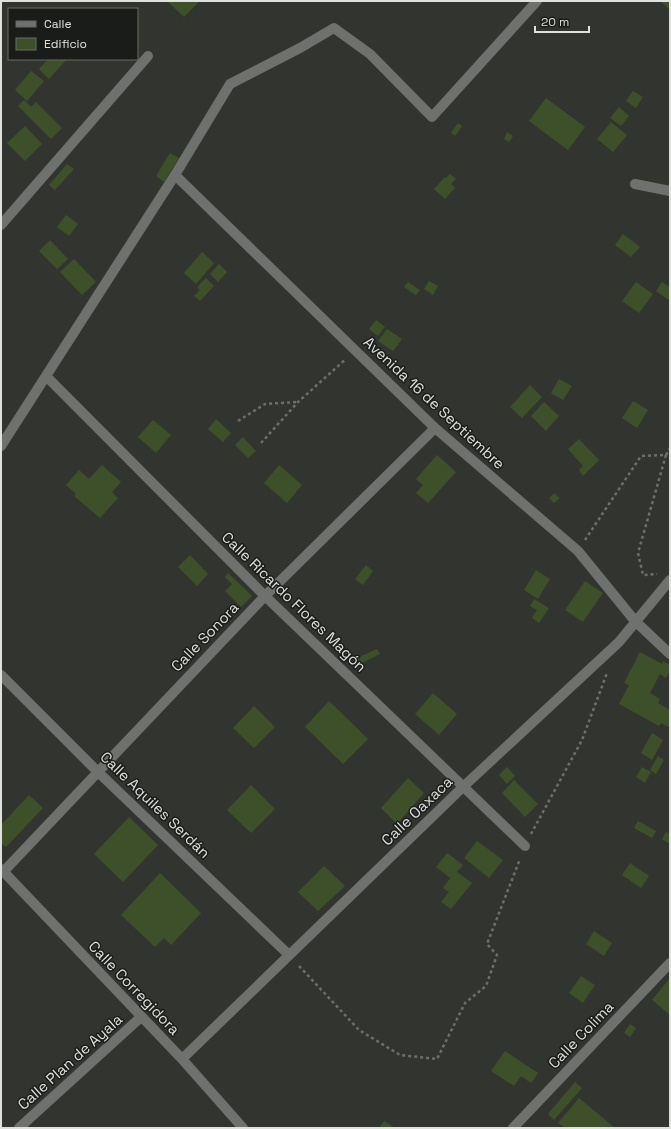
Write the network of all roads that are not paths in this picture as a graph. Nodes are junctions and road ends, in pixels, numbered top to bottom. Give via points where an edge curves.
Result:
1 (537, 1) edge
2 (148, 56) dead end
3 (175, 175) junction
4 (635, 184) dead end
5 (670, 191) edge
6 (1, 225) edge
7 (46, 376) junction
8 (435, 428) junction
9 (1, 446) edge
10 (667, 577) edge
11 (265, 596) junction
12 (635, 621) junction
13 (670, 654) edge
14 (1, 675) edge
15 (98, 772) junction
16 (464, 786) junction
17 (525, 846) road end
18 (2, 871) edge
19 (289, 955) junction
20 (670, 963) edge
21 (141, 1017) junction
22 (182, 1059) junction
23 (19, 1128) edge
24 (243, 1128) edge
25 (513, 1128) edge

1 - 3 street via 432,118 370,54 334,28 230,84
2 - 6 street
3 - 7 street
3 - 8 street, Avenida 16 de Septiembre
4 - 5 street
7 - 9 street
7 - 11 street, Calle Ricardo Flores Magón
8 - 11 street, Calle Sonora
8 - 12 street, Avenida 16 de Septiembre via 578,551
10 - 12 street, Calle Oaxaca
11 - 15 street, Calle Sonora
11 - 16 street, Calle Ricardo Flores Magón
12 - 13 street, Avenida 16 de Septiembre
12 - 16 street, Calle Oaxaca via 619,642
14 - 15 street, Calle Aquiles Serdán
15 - 18 street, Calle Sonora
15 - 19 street, Calle Aquiles Serdán
16 - 17 street, Calle Ricardo Flores Magón
16 - 19 street, Calle Oaxaca
18 - 21 street, Calle Corregidora
19 - 22 street, Calle Oaxaca
20 - 25 street, Calle Colima
21 - 22 street, Calle Corregidora
21 - 23 street, Calle Plan de Ayala
22 - 24 street, Calle Corregidora

